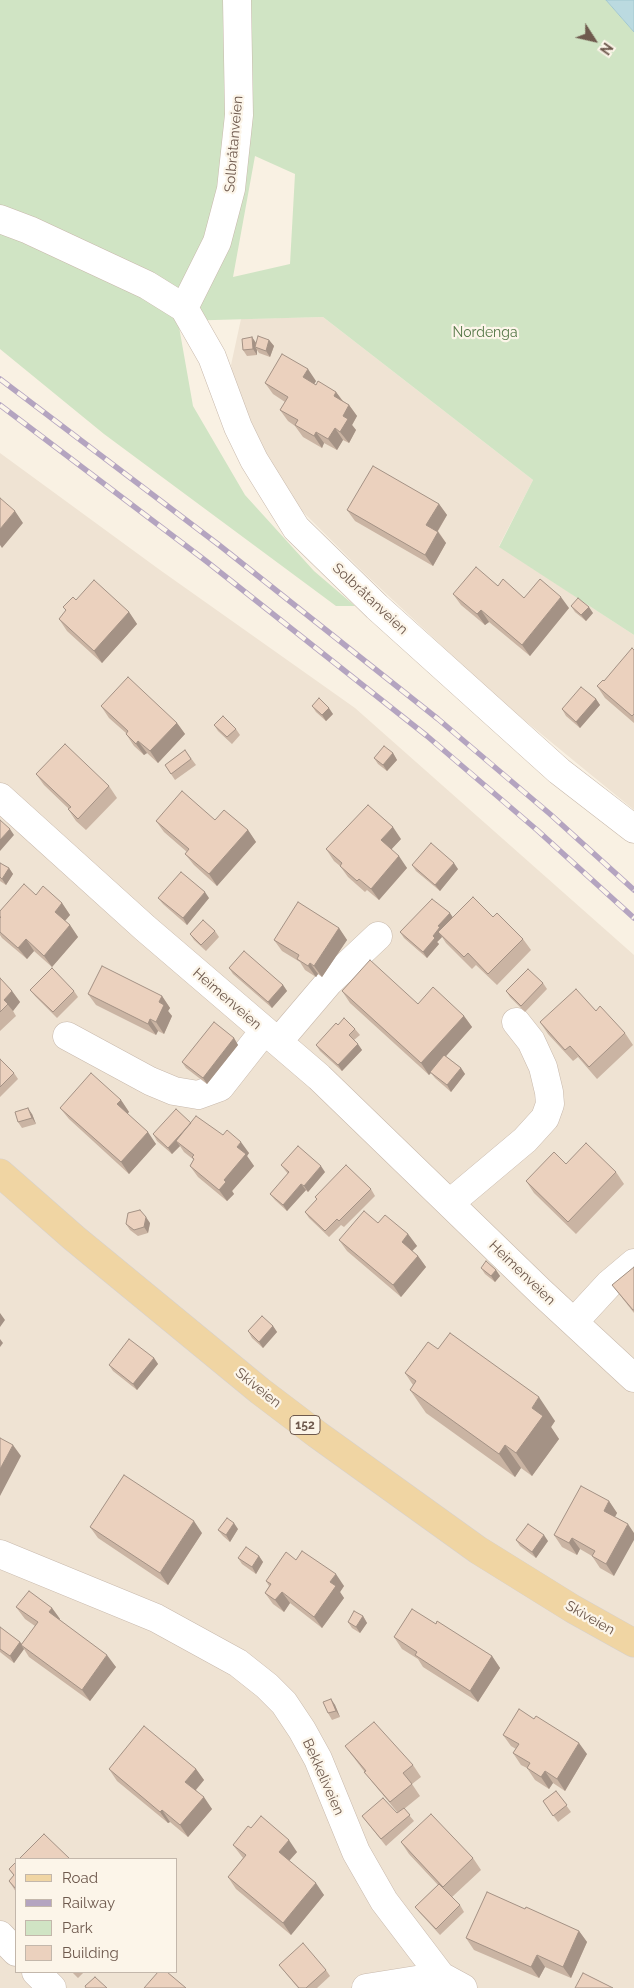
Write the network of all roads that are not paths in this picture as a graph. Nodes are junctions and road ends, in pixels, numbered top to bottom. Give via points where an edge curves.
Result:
1 (237, 0) edge
2 (0, 219) edge
3 (184, 308) junction
4 (0, 797) edge
5 (634, 829) edge
6 (378, 936) dead end
7 (516, 1022) dead end
8 (67, 1036) dead end
9 (271, 1036) junction
10 (0, 1173) edge
11 (450, 1203) junction
12 (634, 1262) edge
13 (574, 1322) junction
14 (634, 1378) edge
15 (0, 1554) edge
16 (634, 1643) edge
17 (0, 1935) edge
18 (15, 1951) edge
19 (37, 1973) edge
20 (452, 1982) edge
21 (52, 1988) edge
22 (366, 1988) edge

1 - 3 street, Solbråtanveien via 239,115 232,189 217,242
2 - 3 street, Solbråtanveien via 147,285
3 - 5 street, Solbråtanveien via 212,357 254,460 296,528 377,607 559,771
4 - 9 street, Heimenveien via 86,877
6 - 9 street
7 - 11 street via 531,1041 543,1067 550,1104 545,1118 525,1140
8 - 9 street via 150,1081 174,1091 198,1095 220,1087
9 - 11 street, Heimenveien via 320,1077
10 - 16 main road, Skiveien / 152 via 74,1238 318,1435 478,1550
11 - 13 street, Heimenveien
12 - 13 street
13 - 14 street, Heimenveien
15 - 20 street, Bekkeliveien via 156,1618 238,1663 268,1686 284,1703 318,1759 356,1852 384,1901
17 - 18 street
19 - 21 street
20 - 22 street

